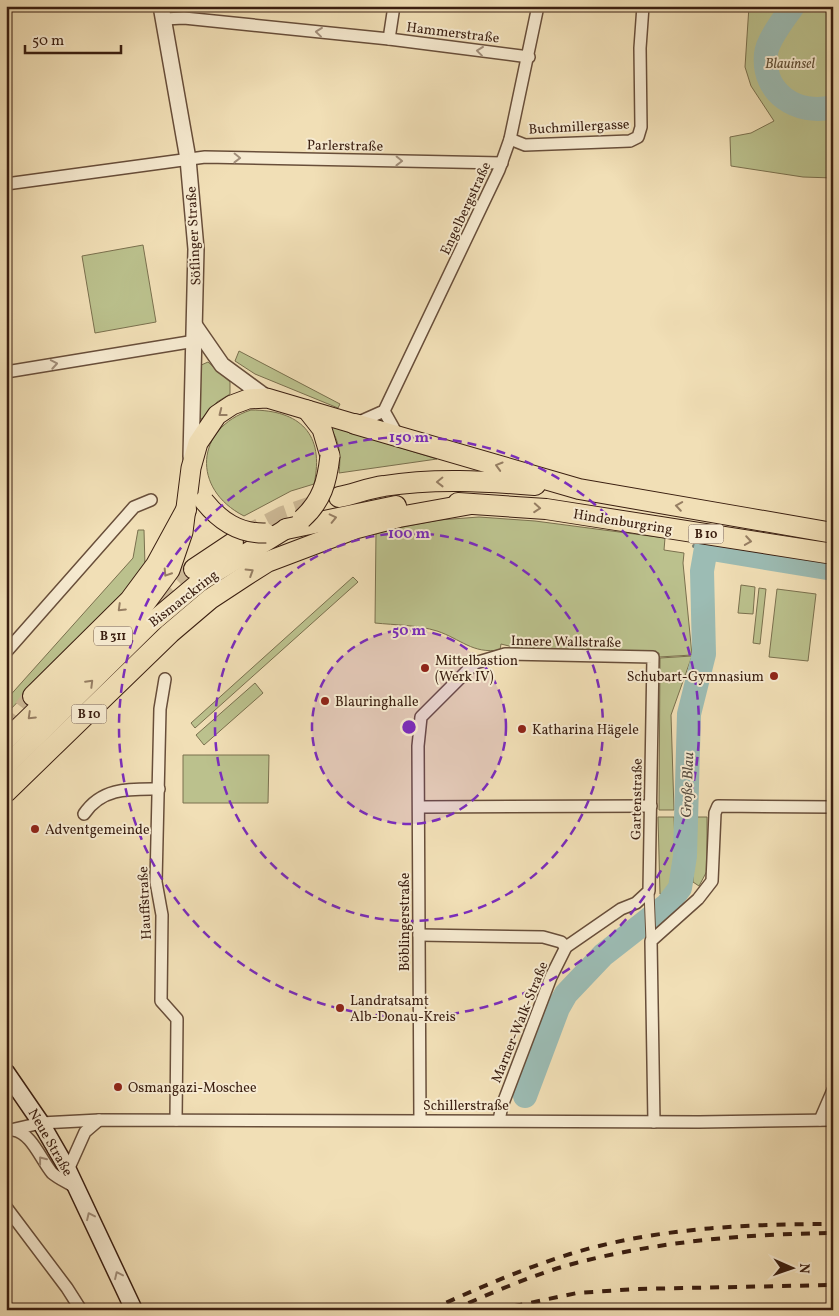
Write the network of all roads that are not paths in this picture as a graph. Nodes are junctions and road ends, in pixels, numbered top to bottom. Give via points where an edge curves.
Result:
1 (394, 6) edge
2 (538, 6) edge
3 (644, 6) edge
4 (162, 13) edge
5 (389, 39) junction
6 (528, 57) junction
7 (510, 139) junction
8 (188, 158) junction
9 (502, 163) junction
10 (6, 184) edge
11 (195, 326) junction
12 (194, 341) junction
13 (6, 372) edge
14 (267, 398) junction
15 (307, 410) junction
16 (384, 411) junction
17 (354, 424) junction
18 (398, 436) junction
19 (191, 468) junction
20 (579, 489) junction
21 (340, 497) tunnel mouth
22 (151, 500) dead end
23 (471, 504) junction
24 (186, 510) junction
25 (294, 524) junction
26 (833, 533) edge
27 (233, 543) tunnel mouth
28 (833, 554) edge
29 (194, 569) tunnel mouth
30 (6, 652) edge
31 (653, 657) joint
32 (165, 679) dead end
33 (33, 696) tunnel mouth
34 (419, 724) joint
35 (6, 740) edge
36 (6, 766) edge
37 (159, 789) junction
38 (6, 792) edge
39 (651, 806) junction
40 (419, 807) junction
41 (833, 807) edge
42 (84, 814) dead end
43 (649, 895) junction
44 (419, 935) junction
45 (651, 937) junction
46 (566, 947) junction
47 (6, 1072) edge
48 (833, 1090) edge
49 (99, 1120) junction
50 (176, 1120) junction
51 (420, 1120) junction
52 (499, 1120) junction
53 (820, 1120) junction
54 (833, 1120) edge
55 (654, 1122) junction
56 (41, 1123) junction
57 (8, 1130) edge
58 (68, 1170) junction
59 (78, 1189) junction
60 (6, 1207) edge
61 (133, 1309) edge
62 (81, 1310) edge

1 - 5 street
2 - 6 street, Engelbergstraße
3 - 7 street, Buchmillergasse via 638,137 630,141 525,145
5 -> 4 street, Hammerstraße
4 - 8 street, Söflinger Straße
6 -> 5 street, Hammerstraße
6 - 7 street, Engelbergstraße
7 - 9 street, Engelbergstraße
8 -> 9 street, Parlerstraße
8 - 10 street, Parlerstraße
8 - 11 street, Söflinger Straße via 196,250
9 - 16 street, Engelbergstraße
11 - 12 street, Söflinger Straße
11 - 14 street via 222,365
13 -> 12 street
12 - 19 street, Söflinger Straße
14 - 15 main road, B 311
14 -> 19 main road, B 311 via 248,399 217,415 198,443
15 - 17 main road, B 311
15 - 25 main road, bridge via 322,428 330,456 324,491 318,503
16 - 17 street
16 - 18 street
17 - 18 highway, B 311
20 -> 18 highway, B 311
19 - 24 main road, Bismarckring / B 311
19 - 25 main road, bridge via 204,501 231,526 266,533
20 -> 21 highway, B 10 via 489,482 422,482 384,486
26 -> 20 highway, Hindenburgring / B 10
22 - 30 street via 134,507
25 -> 23 highway, B 311 via 409,504
23 -> 28 highway, Hindenburgring / B 10 via 546,508
38 -> 23 highway, B 10 via 170,633 210,599 260,566 309,544 357,528
24 -> 33 highway via 156,565 130,600
24 -> 35 main road, Bismarckring / B 311 via 183,532 170,570 142,608
36 -> 25 main road, Bismarckring / B 311 via 151,623 201,582
27 - 29 highway
31 - 34 street, Innere Wallstraße via 505,654 475,663 426,711
31 - 39 street, Gartenstraße
32 - 37 street, Hauffstraße via 160,709
34 - 40 street, Böblingerstraße
37 - 42 street via 115,791 97,800
37 - 50 street, Hauffstraße via 156,882 162,915 161,1001 177,1019
39 - 40 street
39 - 43 street, Gartenstraße
40 - 44 street, Böblingerstraße
41 - 45 street via 718,806 712,881 698,899
43 - 45 street, Gartenstraße
43 - 46 street, Marner-Walk-Straße via 621,909
44 - 46 street via 543,937
44 - 51 street, Böblingerstraße
45 - 55 street, Gartenstraße
46 - 52 street, Marner-Walk-Straße via 550,977
47 - 56 main road, Neue Straße
48 - 53 street
49 - 50 street, Schillerstraße
49 - 56 street, Schillerstraße
49 - 58 street via 85,1132
50 - 51 street, Schillerstraße
51 - 52 street, Schillerstraße
52 - 55 street, Schillerstraße
53 - 54 street, Schillerstraße
53 - 55 street, Schillerstraße
56 - 57 street, Schillerstraße
56 - 58 main road, Neue Straße
59 -> 57 street, Neue Straße via 54,1175 26,1135
58 - 59 main road, Neue Straße
61 -> 59 main road, Neue Straße
60 - 62 street

